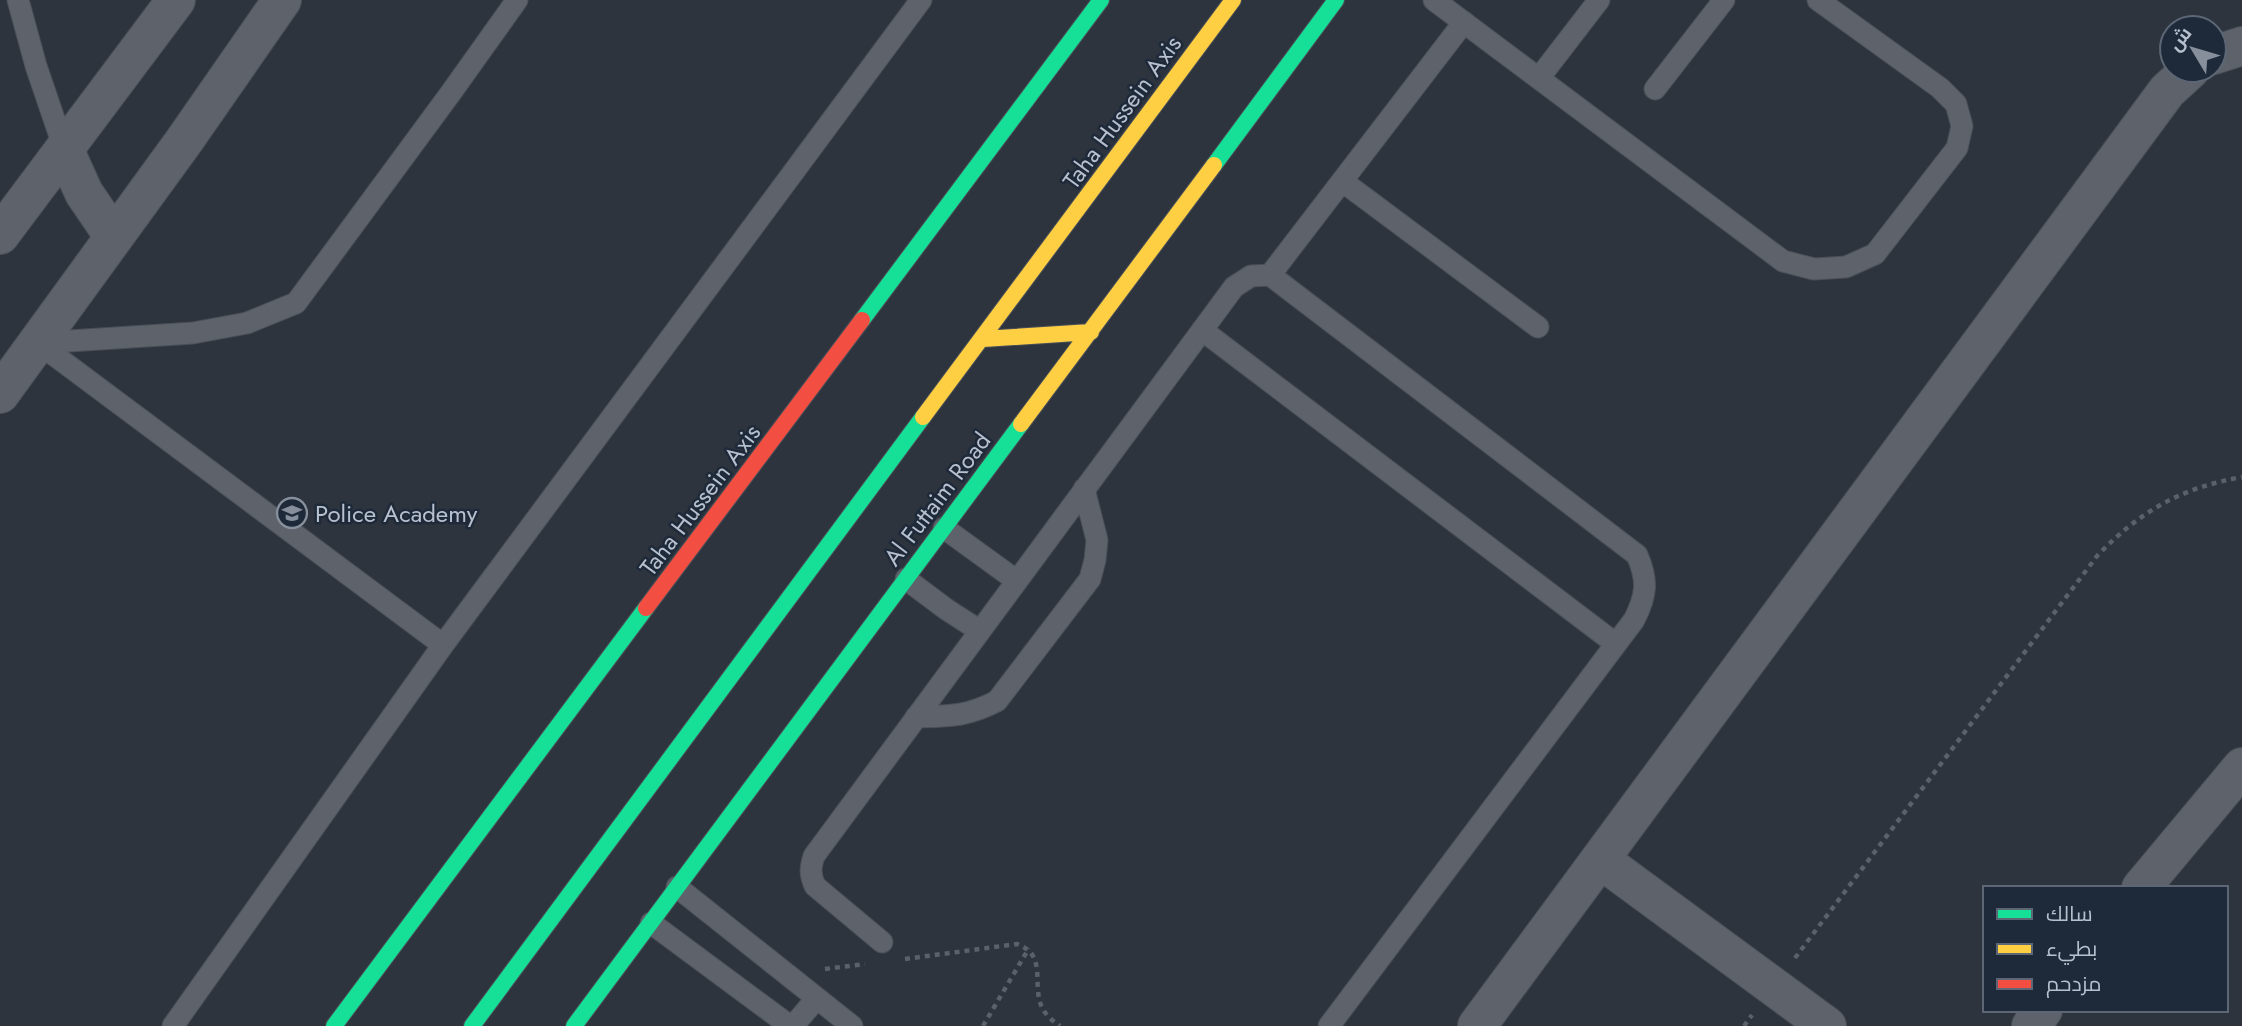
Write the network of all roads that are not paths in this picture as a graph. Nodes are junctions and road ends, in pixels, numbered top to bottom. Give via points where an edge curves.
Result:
1 (18, 0) edge
2 (176, 0) edge
3 (282, 0) edge
4 (517, 0) edge
5 (920, 0) edge
6 (1101, 0) edge
7 (1233, 0) edge
8 (1336, 0) edge
9 (1434, 0) edge
10 (1599, 0) edge
11 (1724, 0) edge
12 (1818, 0) edge
13 (1464, 22) junction
14 (1539, 78) junction
15 (2175, 84) edge
16 (1655, 89) dead end
17 (65, 151) junction
18 (1342, 181) junction
19 (0, 235) edge
20 (114, 237) junction
21 (1270, 275) junction
22 (1538, 327) dead end
23 (1202, 330) junction
24 (1091, 332) junction
25 (983, 339) junction
26 (38, 343) junction
27 (0, 394) edge
28 (1084, 489) junction
29 (944, 528) junction
30 (906, 579) junction
31 (1017, 581) junction
32 (980, 631) junction
33 (1616, 644) junction
34 (443, 645) junction
35 (916, 717) junction
36 (2242, 767) edge
37 (1601, 860) junction
38 (2143, 886) edge
39 (677, 887) junction
40 (651, 923) junction
41 (882, 942) dead end
42 (817, 998) junction
43 (173, 1026) edge
44 (334, 1026) edge
45 (472, 1026) edge
46 (574, 1026) edge
47 (791, 1026) edge
48 (852, 1026) edge
49 (1329, 1026) edge
50 (1477, 1026) edge
51 (1827, 1026) edge

1 - 17 lane
2 - 17 street
3 - 20 street
4 - 26 lane via 296,303 247,323 193,333
5 - 34 lane
6 - 44 main road, Taha Hussein Axis
7 - 25 main road, Taha Hussein Axis
8 - 24 main road, Al Futtaim Road
9 - 13 lane
10 - 14 lane
11 - 16 lane
12 - 14 lane via 1940,88 1956,104 1962,126 1957,148 1875,254 1846,267 1814,269 1783,261
13 - 14 lane
13 - 18 lane
15 - 37 street
17 - 19 street
17 - 20 street via 84,193
18 - 21 lane
18 - 22 lane
20 - 26 street
21 - 23 lane via 1251,276 1234,287
21 - 33 lane via 1637,555 1646,587 1642,605
23 - 28 lane
23 - 33 lane
24 - 25 main road
24 - 29 main road, Al Futtaim Road
25 - 45 main road, Taha Hussein Axis
26 - 27 street
26 - 34 lane
28 - 31 lane
28 - 35 lane via 1097,540 1090,579 997,701 962,716
29 - 30 main road, Al Futtaim Road
29 - 31 lane
30 - 32 lane
30 - 39 main road, Al Futtaim Road
31 - 32 lane
32 - 35 lane
33 - 49 lane
34 - 43 lane
35 - 41 lane via 810,866 815,886
36 - 38 street
37 - 50 street
37 - 51 street
39 - 40 main road, Al Futtaim Road
39 - 42 lane
40 - 46 main road, Al Futtaim Road
40 - 47 lane
42 - 47 lane
42 - 48 lane

